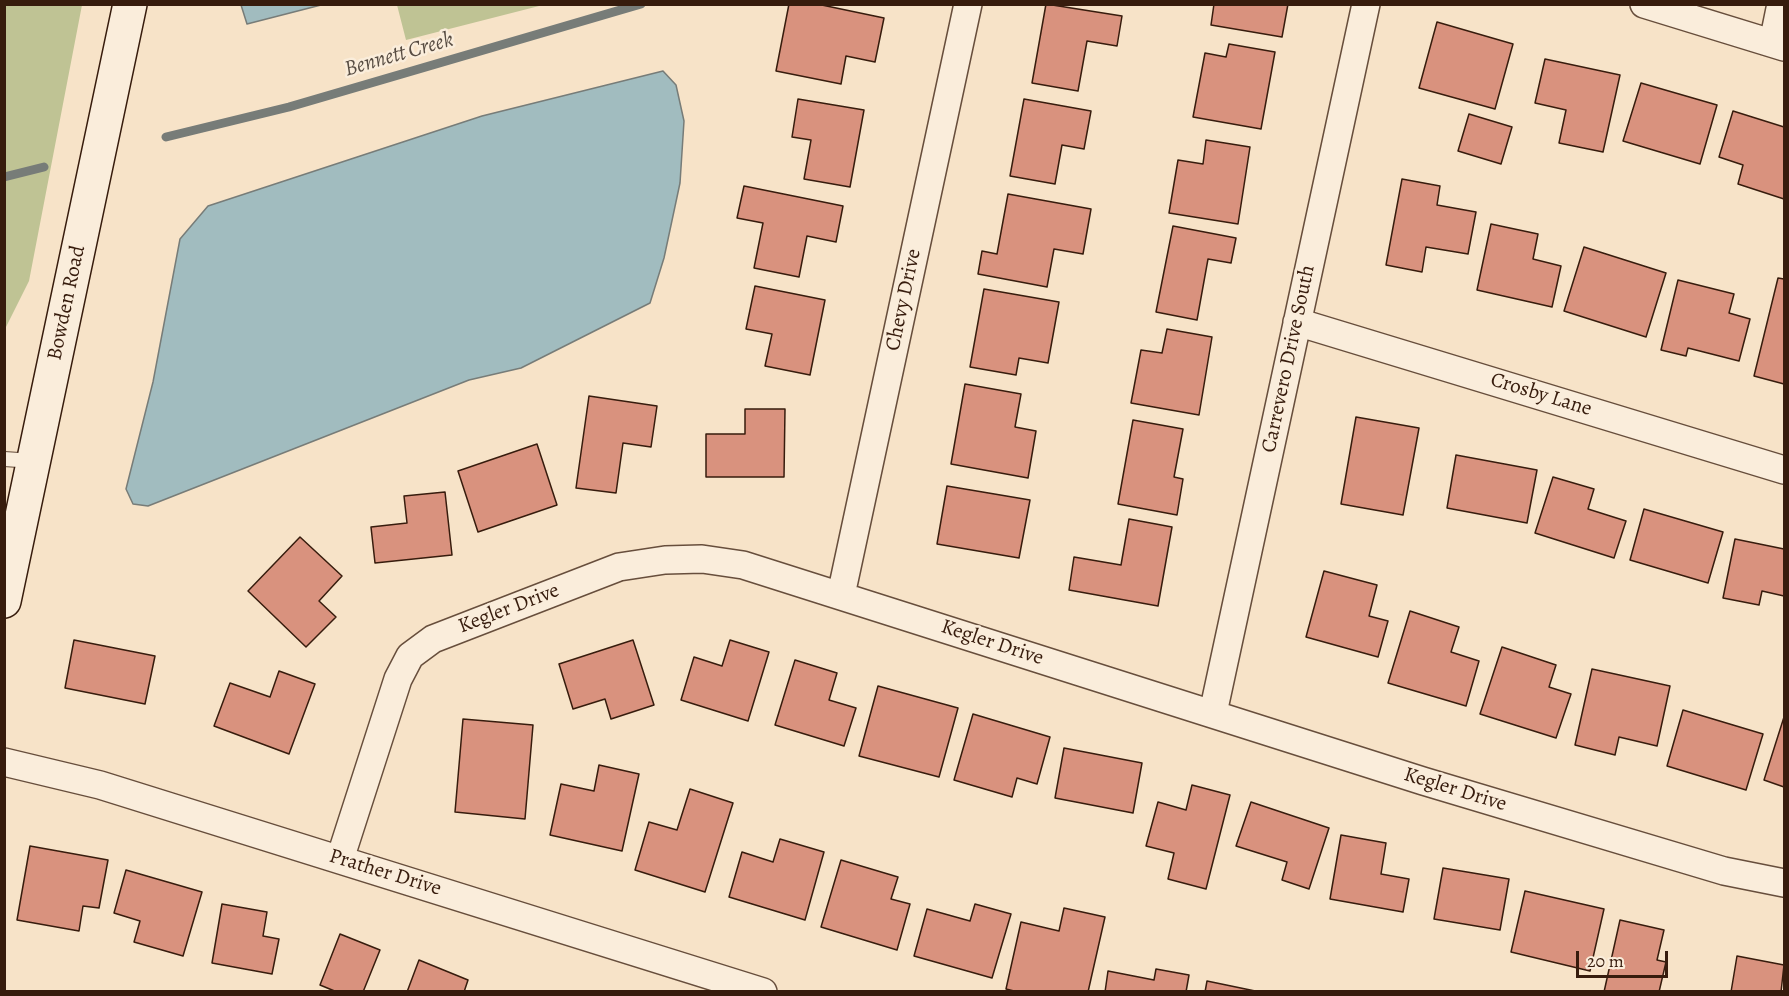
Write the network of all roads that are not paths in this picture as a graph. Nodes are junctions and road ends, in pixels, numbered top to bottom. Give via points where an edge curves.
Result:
1 (130, 4) edge
2 (968, 4) edge
3 (1366, 4) edge
4 (1644, 4) edge
5 (1781, 4) edge
6 (1779, 45) edge
7 (1296, 322) junction
8 (19, 460) edge
9 (1785, 470) edge
10 (841, 595) junction
11 (4, 601) edge
12 (1213, 713) junction
13 (4, 762) edge
14 (340, 859) junction
15 (1785, 883) edge
16 (763, 992) edge

1 - 8 main road, Bowden Road
2 - 10 street, Chevy Drive
3 - 7 street, Carrevero Drive South
4 - 6 street
5 - 6 street
7 - 9 street, Crosby Lane
7 - 12 street, Carrevero Drive South
8 - 11 main road, Bowden Road
10 - 12 street, Kegler Drive
10 - 14 street, Kegler Drive via 743,565 702,559 665,560 619,567 433,639 410,656 398,679
12 - 15 street, Kegler Drive via 1713,868
13 - 14 street, Prather Drive via 99,784
14 - 16 street, Prather Drive

